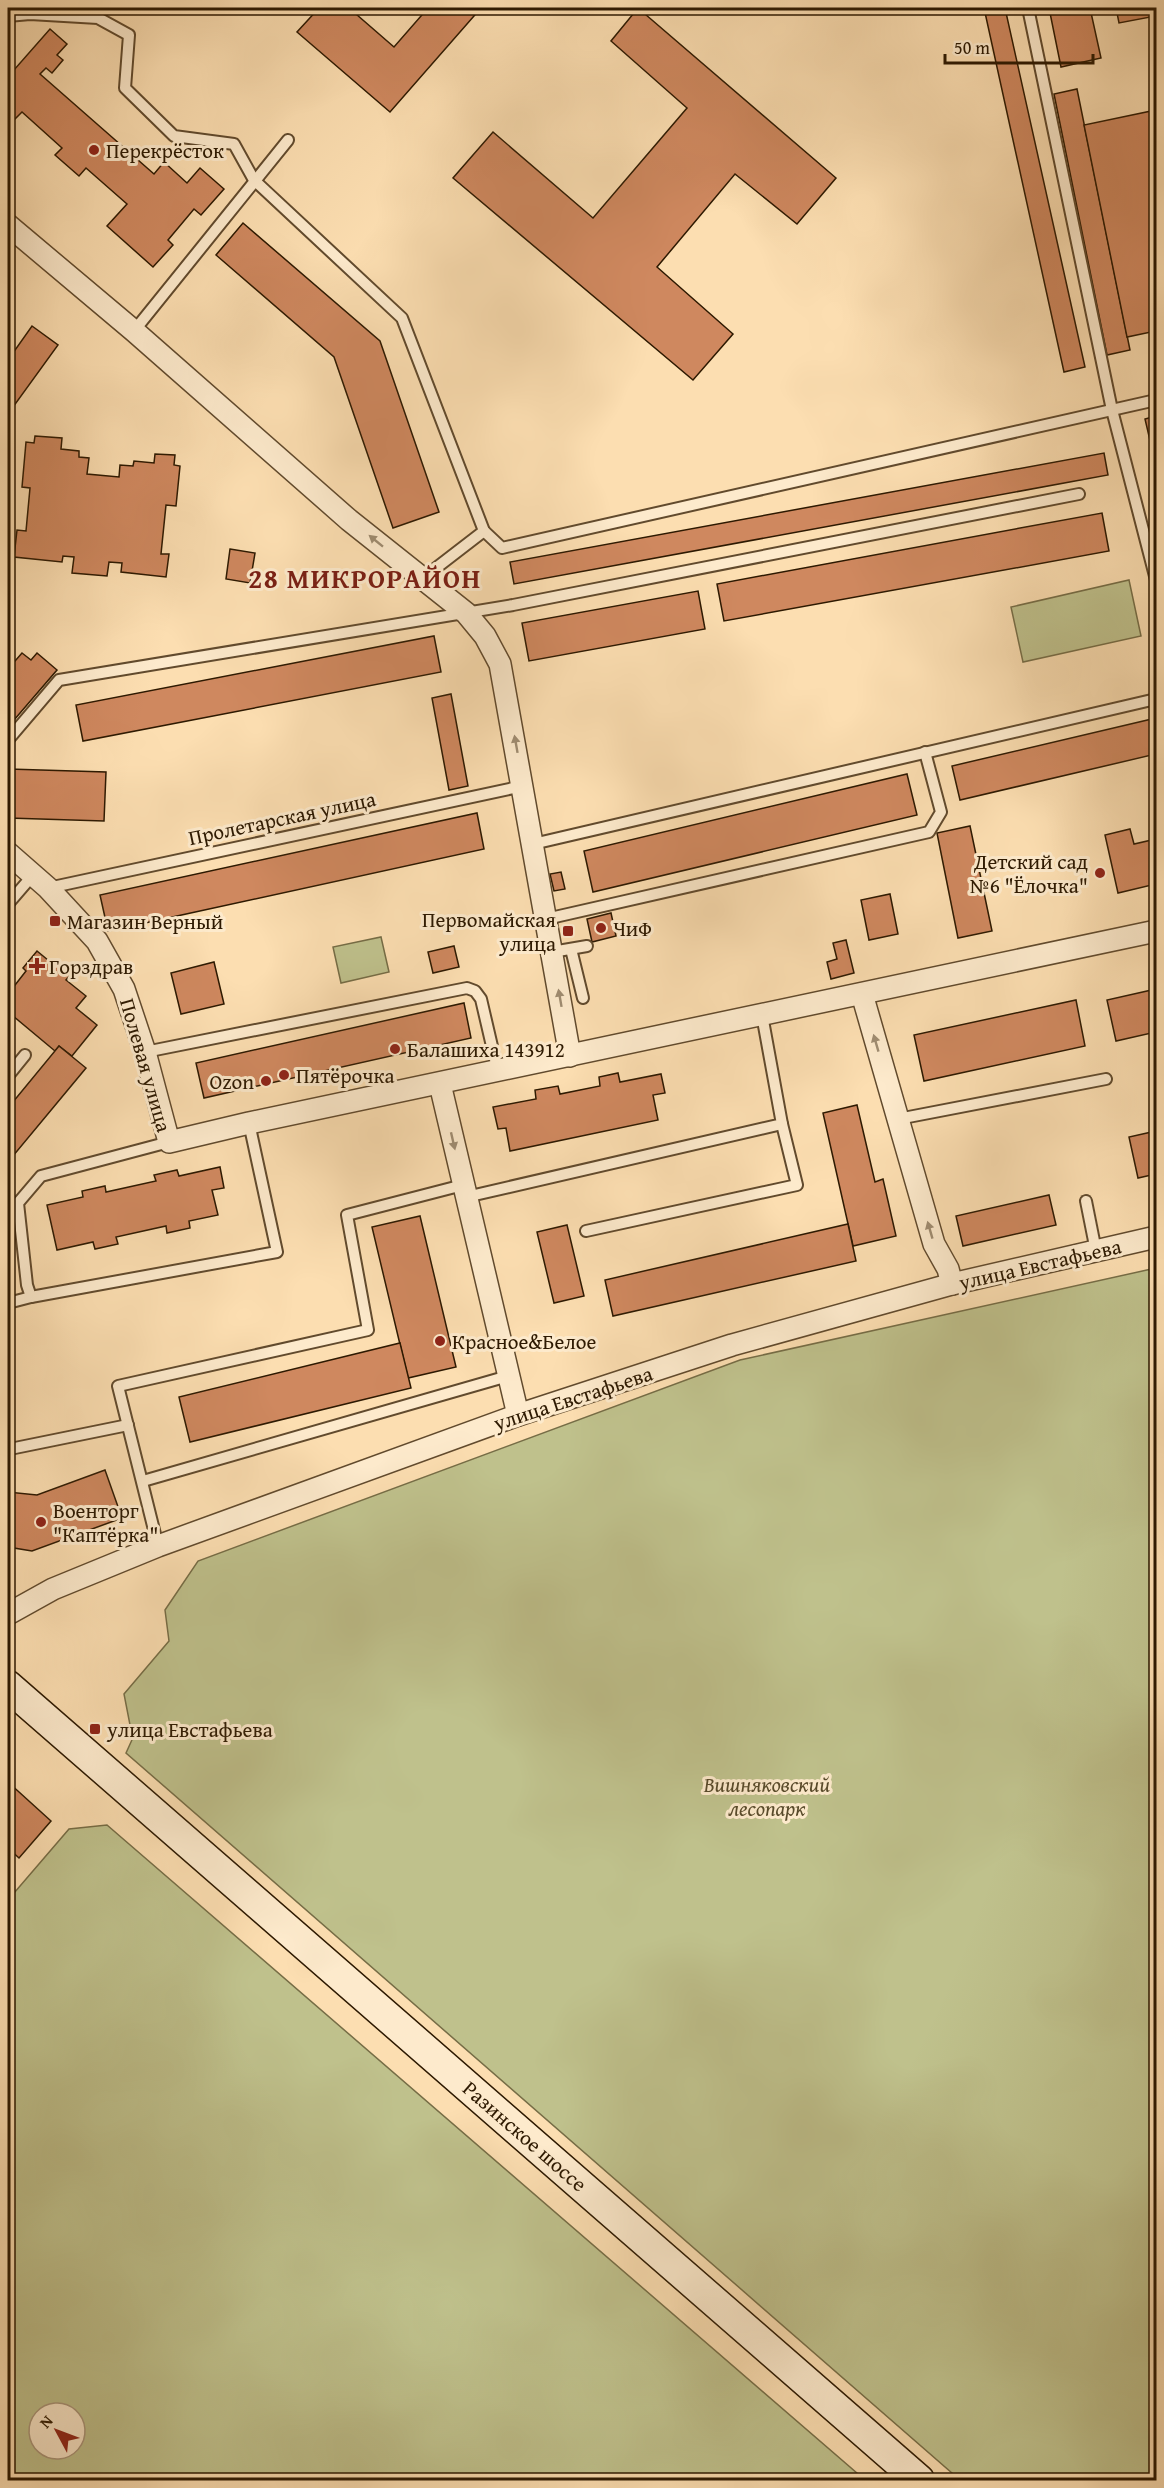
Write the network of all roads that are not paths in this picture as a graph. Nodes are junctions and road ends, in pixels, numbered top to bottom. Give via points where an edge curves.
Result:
1 (1028, 8) edge
2 (8, 16) edge
3 (288, 140) dead end
4 (254, 180) junction
5 (8, 225) edge
6 (134, 331) junction
7 (1156, 400) edge
8 (1112, 410) junction
9 (1079, 494) dead end
10 (484, 531) junction
11 (423, 578) junction
12 (1156, 580) edge
13 (466, 613) junction
14 (1156, 699) edge
15 (8, 740) edge
16 (925, 752) junction
17 (523, 786) junction
18 (533, 844) junction
19 (8, 853) edge
20 (41, 881) junction
21 (8, 904) edge
22 (546, 919) junction
23 (1156, 931) edge
24 (587, 946) dead end
25 (562, 951) junction
26 (862, 994) junction
27 (583, 998) dead end
28 (762, 1015) junction
29 (145, 1052) junction
30 (25, 1055) dead end
31 (570, 1056) junction
32 (498, 1072) junction
33 (8, 1076) edge
34 (1106, 1079) dead end
35 (440, 1084) junction
36 (898, 1119) junction
37 (249, 1123) junction
38 (782, 1125) junction
39 (169, 1142) junction
40 (465, 1191) junction
41 (1086, 1201) dead end
42 (586, 1231) dead end
43 (1156, 1237) edge
44 (1096, 1251) junction
45 (952, 1284) junction
46 (31, 1297) junction
47 (8, 1303) edge
48 (508, 1376) junction
49 (518, 1415) junction
50 (128, 1425) junction
51 (8, 1448) edge
52 (143, 1481) junction
53 (158, 1546) junction
54 (8, 1614) edge
55 (8, 1686) edge
56 (919, 2481) edge

1 - 8 lane
2 - 4 lane via 98,18 129,35 125,88 174,136 234,144
3 - 4 lane
4 - 6 lane
4 - 10 lane via 402,318
5 - 6 street
11 -> 6 street via 349,520
7 - 8 lane
8 - 10 lane via 502,548
8 - 12 lane
9 - 13 lane
10 - 11 lane
11 - 13 street
13 - 15 lane via 59,680
17 -> 13 street via 501,664
14 - 16 lane
16 - 18 lane
16 - 22 lane via 941,812 929,832
17 - 18 street
17 - 20 lane, Пролетарская улица
18 - 22 street
19 - 20 street, Полевая улица
20 - 21 lane
20 - 29 street, Полевая улица via 97,941 124,989
22 - 25 street
23 - 26 street
24 - 25 lane
25 - 27 lane
31 -> 25 street
26 - 28 street
36 -> 26 street
28 - 31 street
28 - 38 lane
29 - 32 lane via 466,988 481,999
29 - 39 street, Полевая улица
30 - 33 lane
31 - 32 street
32 - 35 street
34 - 36 lane
35 - 37 street
35 -> 40 street
45 -> 36 street via 934,1244
37 - 39 street
37 - 46 lane via 277,1252
38 - 40 lane
38 - 42 lane via 797,1185
39 - 46 lane via 41,1176 18,1203
40 - 48 street
40 - 50 lane via 347,1215 368,1330 118,1386
41 - 44 lane
43 - 44 street, улица Евстафьева
44 - 45 street, улица Евстафьева
45 - 49 street, улица Евстафьева via 732,1345
46 - 47 lane
48 - 49 street
48 - 52 lane
49 - 53 street, улица Евстафьева
50 - 51 lane
50 - 52 lane
52 - 53 lane
53 - 54 street, улица Евстафьева via 53,1589
55 - 56 main road, Разинское шоссе

